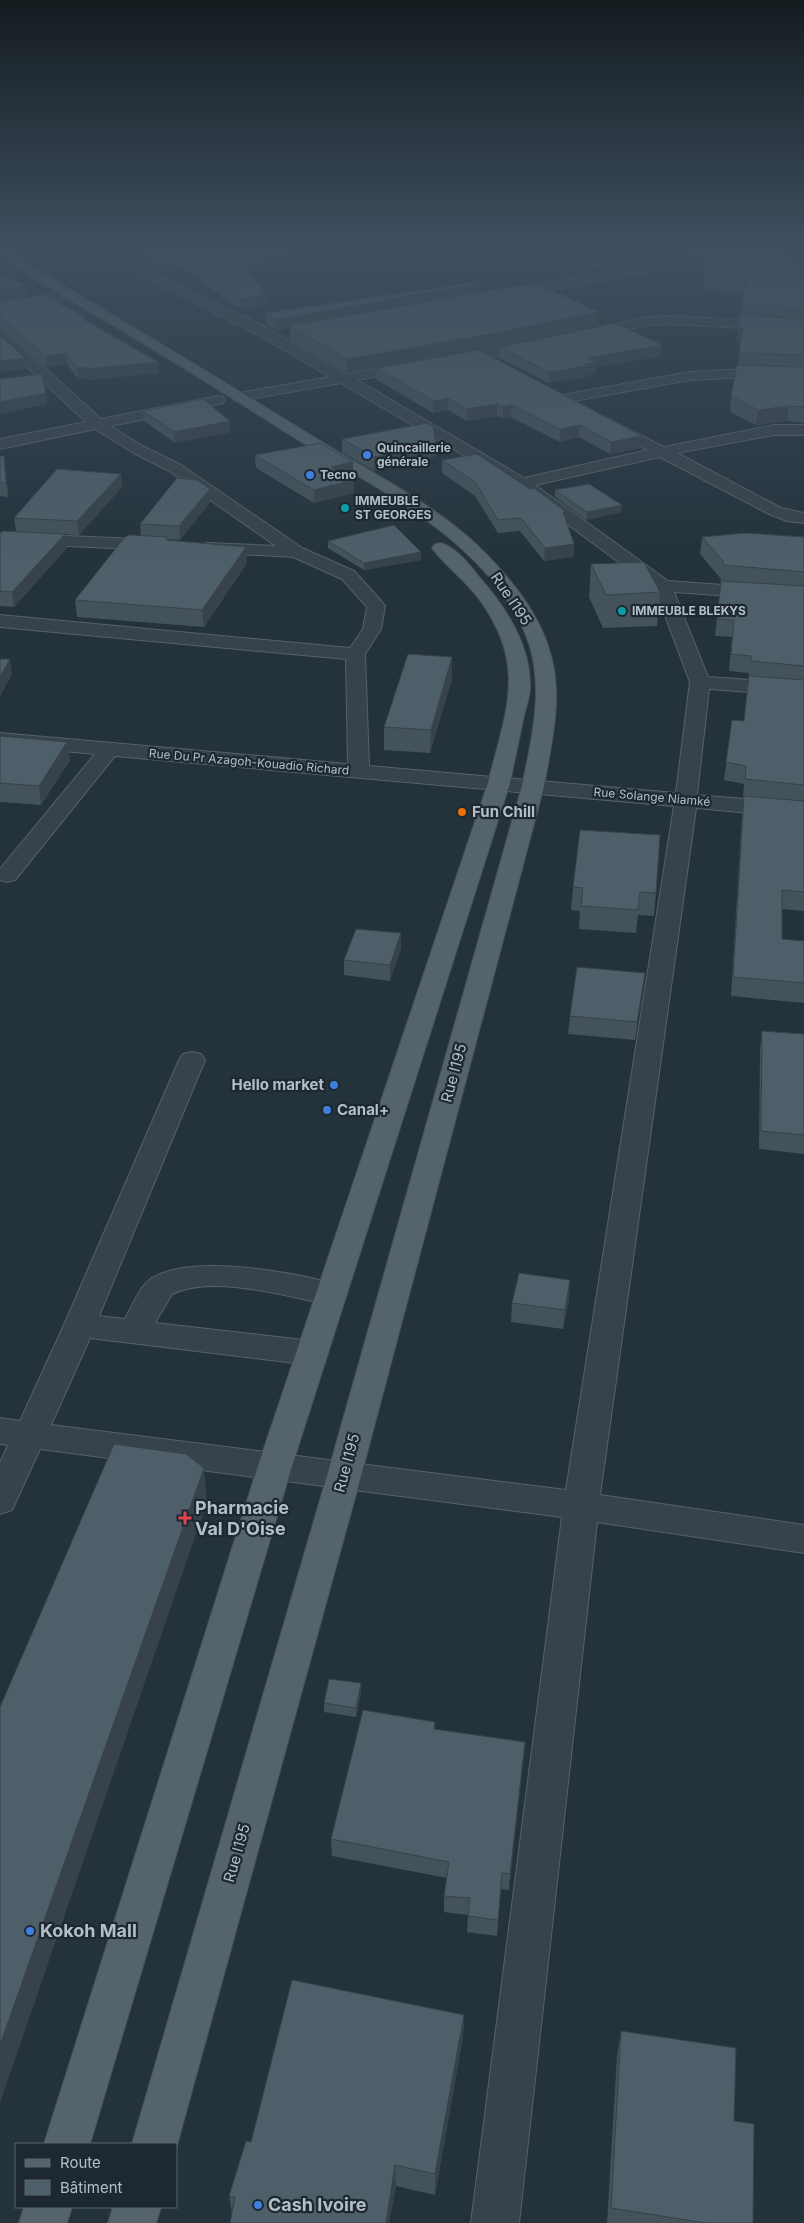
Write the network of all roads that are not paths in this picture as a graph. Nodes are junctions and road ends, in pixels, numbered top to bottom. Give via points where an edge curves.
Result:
1 (19, 353) edge
2 (154, 353) edge
3 (300, 353) edge
4 (496, 353) edge
5 (481, 356) junction
6 (497, 364) edge
7 (40, 374) junction
8 (24, 376) edge
9 (804, 376) edge
10 (344, 379) junction
11 (546, 390) edge
12 (229, 398) junction
13 (562, 398) junction
14 (96, 423) junction
15 (804, 430) edge
16 (0, 444) edge
17 (663, 452) junction
18 (522, 483) junction
19 (804, 518) edge
20 (0, 538) edge
21 (296, 552) junction
22 (662, 586) junction
23 (804, 596) edge
24 (0, 621) edge
25 (355, 654) junction
26 (700, 682) junction
27 (804, 690) edge
28 (0, 739) edge
29 (109, 750) junction
30 (359, 771) junction
31 (499, 783) junction
32 (533, 786) junction
33 (686, 800) junction
34 (804, 811) edge
35 (2, 878) edge
36 (192, 1060) dead end
37 (332, 1294) junction
38 (80, 1325) junction
39 (134, 1332) junction
40 (312, 1353) junction
41 (14, 1433) edge
42 (274, 1466) junction
43 (344, 1476) junction
44 (0, 1500) edge
45 (581, 1506) junction
46 (804, 1539) edge
47 (67, 2143) edge
48 (155, 2143) edge
49 (48, 2208) edge
50 (137, 2208) edge
51 (43, 2223) edge
52 (132, 2223) edge
53 (496, 2223) edge

1 - 7 street
2 - 12 main road, Rue I195
3 - 10 street
4 - 5 street
5 - 6 street
5 - 10 street
7 - 8 street
7 - 14 street
9 - 13 street via 748,373 690,376
10 - 12 street
10 - 18 street
11 - 13 street
12 - 14 street
12 - 31 main road, Rue I195 via 436,542 483,593 501,619 515,652 520,690
12 - 32 main road, Rue I195 via 415,508 456,536 487,564 525,615 541,650 547,689
13 - 17 street
14 - 16 street
14 - 21 street via 175,468
15 - 17 street via 774,430
17 - 18 street
17 - 19 street via 775,511
18 - 22 street
20 - 21 street
21 - 25 street via 348,575 376,606 372,628
22 - 23 street
22 - 26 street
24 - 25 street
25 - 30 street
26 - 27 street
26 - 33 street
28 - 29 street, Rue Du Pr Azagoh-Kouadio Richard
29 - 30 street, Rue Du Pr Azagoh-Kouadio Richard
29 - 35 street
30 - 31 street, Rue Du Pr Azagoh-Kouadio Richard
31 - 32 street, Rue Solange Niamké
31 - 37 main road, Rue I195
32 - 33 street, Rue Solange Niamké
32 - 43 main road, Rue I195
33 - 34 street, Rue Solange Niamké
33 - 45 street
36 - 38 street
37 - 39 street via 213,1275 189,1275 161,1286
37 - 40 main road, Rue I195
38 - 39 street
38 - 41 street
39 - 40 street
40 - 42 main road, Rue I195
41 - 42 street
41 - 44 street
42 - 43 street
42 - 47 main road, Rue I195
43 - 45 street
43 - 48 main road, Rue I195
45 - 46 street
45 - 53 street
49 - 51 main road
50 - 52 main road

